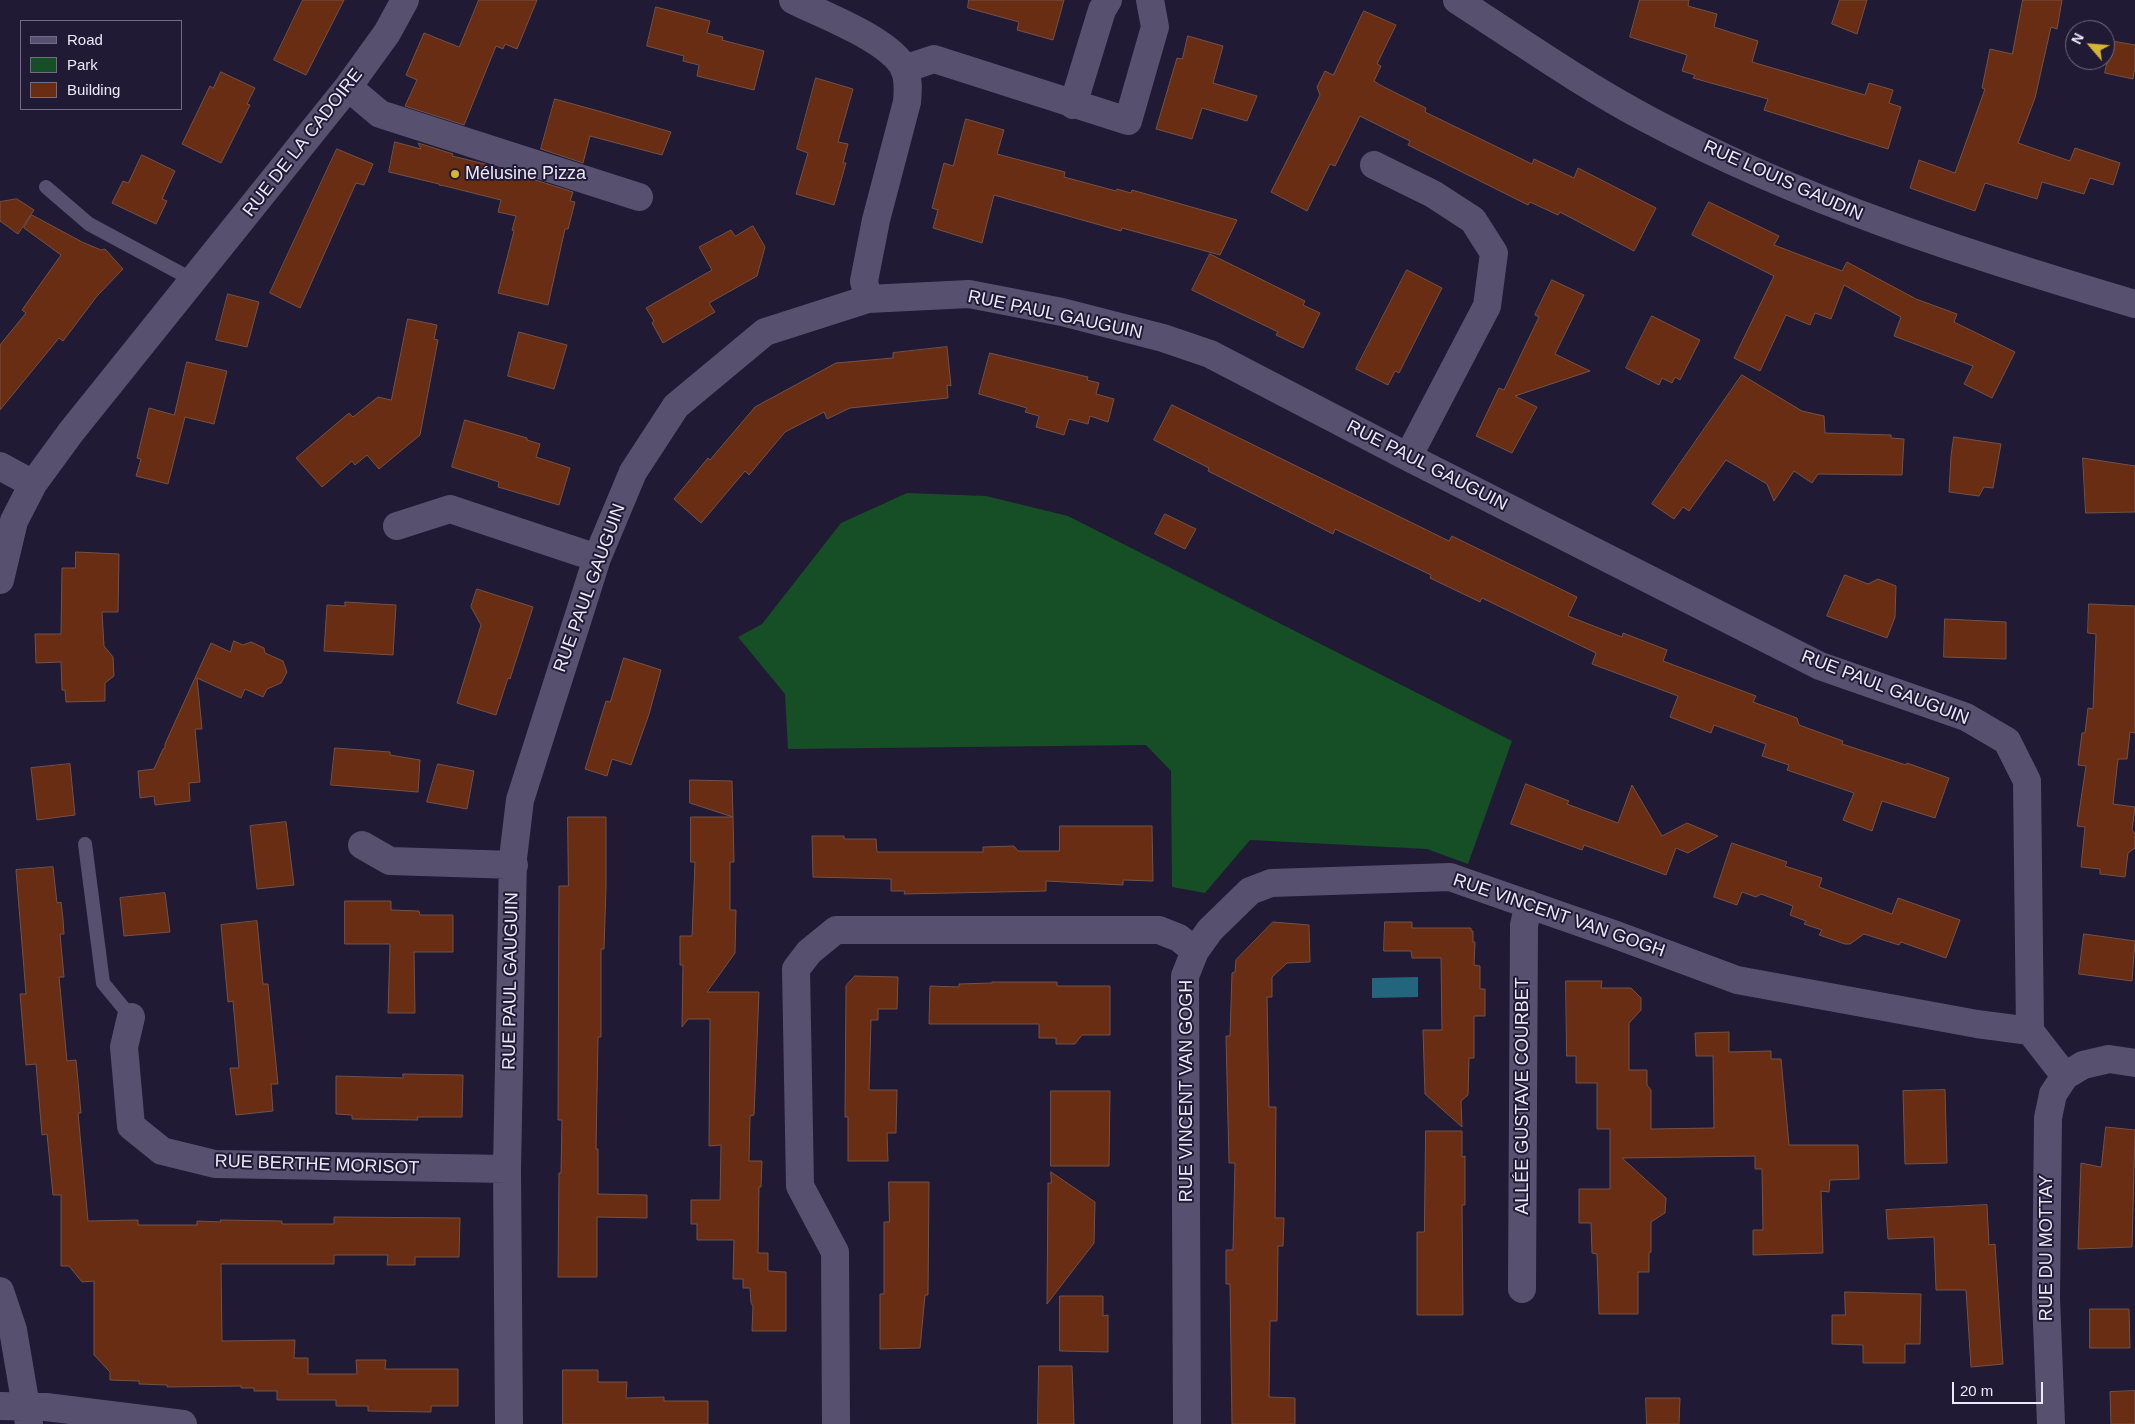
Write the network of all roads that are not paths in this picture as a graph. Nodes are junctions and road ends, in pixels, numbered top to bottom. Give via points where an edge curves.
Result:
1 (405, 0) edge
2 (793, 0) edge
3 (1108, 0) edge
4 (1150, 0) edge
5 (1457, 0) edge
6 (904, 69) junction
7 (348, 87) junction
8 (1073, 105) junction
9 (1374, 166) dead end
10 (46, 187) dead end
11 (639, 197) dead end
12 (193, 280) junction
13 (868, 299) junction
14 (2135, 304) edge
15 (1408, 458) junction
16 (0, 466) edge
17 (33, 484) junction
18 (397, 526) dead end
19 (7, 530) edge
20 (597, 558) junction
21 (0, 580) edge
22 (85, 844) dead end
23 (362, 845) dead end
24 (514, 865) junction
25 (1529, 904) junction
26 (1195, 951) junction
27 (131, 1017) joint
28 (2030, 1031) junction
29 (2135, 1063) edge
30 (2065, 1076) junction
31 (507, 1169) junction
32 (1522, 1289) dead end
33 (0, 1291) edge
34 (18, 1412) edge
35 (179, 1424) edge
36 (508, 1424) edge
37 (836, 1424) edge
38 (1187, 1424) edge
39 (2051, 1424) edge

1 - 7 street, RUE DE LA CADOIRE via 387,33
2 - 6 street via 876,41 894,54
3 - 8 street via 1102,10
4 - 8 street via 1155,27 1128,121
5 - 14 street, RUE LOUIS GAUDIN via 1649,120 1754,170 1860,215 1991,261
6 - 8 street via 934,60
6 - 13 street via 909,86 907,102 864,281
7 - 11 street via 380,114
7 - 12 street, RUE DE LA CADOIRE
9 - 15 street via 1434,194 1473,220 1494,253 1487,306
10 - 12 lane via 89,224
12 - 17 street, RUE DE LA CADOIRE
13 - 15 street, RUE PAUL GAUGUIN via 969,294 1062,312 1163,338 1210,354
13 - 20 street, RUE PAUL GAUGUIN via 765,332 676,406 633,472
15 - 28 street, RUE PAUL GAUGUIN via 1820,666 1966,717 2007,741 2027,781
16 - 17 street
17 - 19 street, RUE DE LA CADOIRE
18 - 20 street via 450,509
19 - 21 street, RUE DE LA CADOIRE
20 - 24 street, RUE PAUL GAUGUIN via 520,800
22 - 27 lane, RUE BERTHE MORISOT via 103,983
23 - 24 street via 390,862
24 - 31 street, RUE PAUL GAUGUIN
25 - 26 street, RUE VINCENT VAN GOGH via 1450,877 1271,883 1250,891 1210,930
25 - 28 street, RUE VINCENT VAN GOGH via 1737,980
25 - 32 street, ALLÉE GUSTAVE COURBET via 1524,925
26 - 37 street via 1179,938 1159,930 836,930 809,952 796,969 800,1186 836,1252
26 - 38 street, RUE VINCENT VAN GOGH via 1185,976
27 - 31 street, RUE BERTHE MORISOT via 124,1047 131,1126 162,1151 215,1164
28 - 30 street
29 - 30 street via 2109,1059 2083,1064
30 - 39 street, RUE DU MOTTAY via 2053,1094 2048,1118 2046,1298
31 - 36 street, RUE PAUL GAUGUIN
33 - 34 street via 13,1330
34 - 35 street via 46,1407

